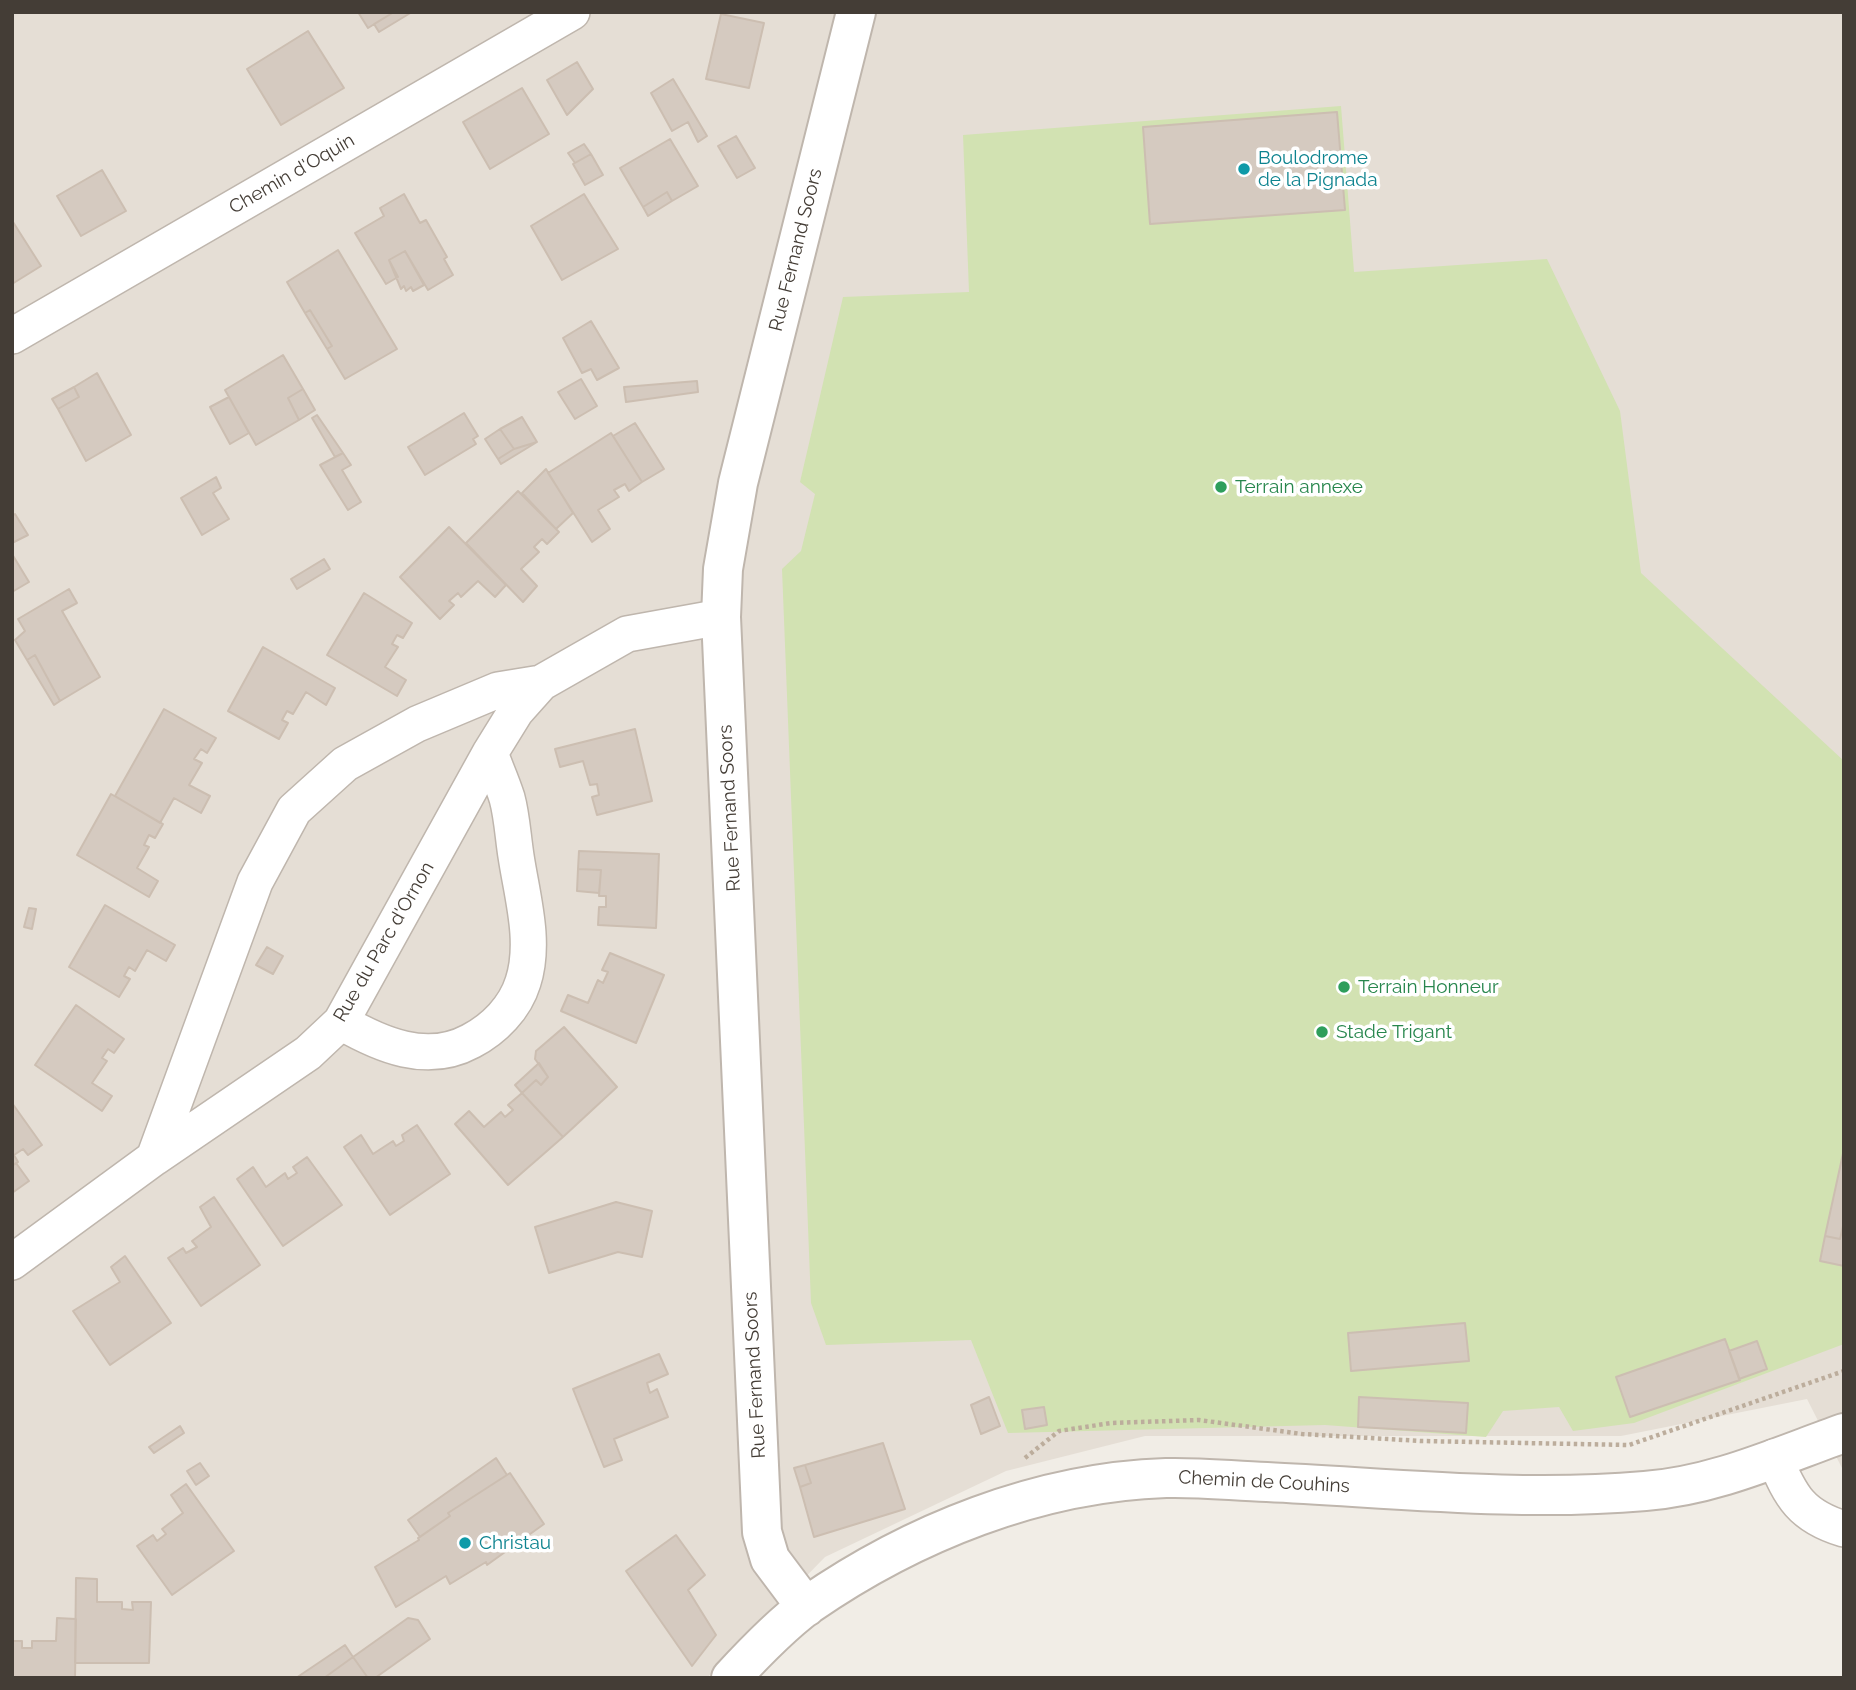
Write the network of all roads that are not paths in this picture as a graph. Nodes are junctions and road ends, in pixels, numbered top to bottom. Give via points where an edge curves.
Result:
1 (572, 12) edge
2 (856, 12) edge
3 (12, 336) edge
4 (721, 617) junction
5 (541, 683) junction
6 (490, 753) junction
7 (341, 1022) junction
8 (155, 1158) junction
9 (12, 1262) edge
10 (1844, 1433) edge
11 (1774, 1457) junction
12 (1844, 1529) edge
13 (806, 1607) junction
14 (731, 1678) edge

1 - 3 street, Chemin d'Oquin
2 - 4 street, Rue Fernand Soors via 738,482 723,569
4 - 5 street, Rue du Parc d'Ornon via 627,634
4 - 13 street, Rue Fernand Soors via 762,1532 770,1559
5 - 6 street, Rue du Parc d'Ornon via 516,711
5 - 8 street via 498,690 417,724 345,764 294,810 255,882
6 - 7 street, Rue du Parc d'Ornon
6 - 7 street via 507,799 527,935 526,967 512,1005 481,1036 439,1052 397,1048
7 - 8 street, Rue du Parc d'Ornon via 308,1053
8 - 9 street, Rue du Parc d'Ornon
10 - 11 street, Chemin de Couhins
11 - 12 street via 1796,1501 1820,1522
11 - 13 street, Chemin de Couhins via 1717,1477 1646,1491 1547,1495 1167,1478 1084,1487 1009,1505 933,1535 869,1567
13 - 14 street, Chemin de Couhins

